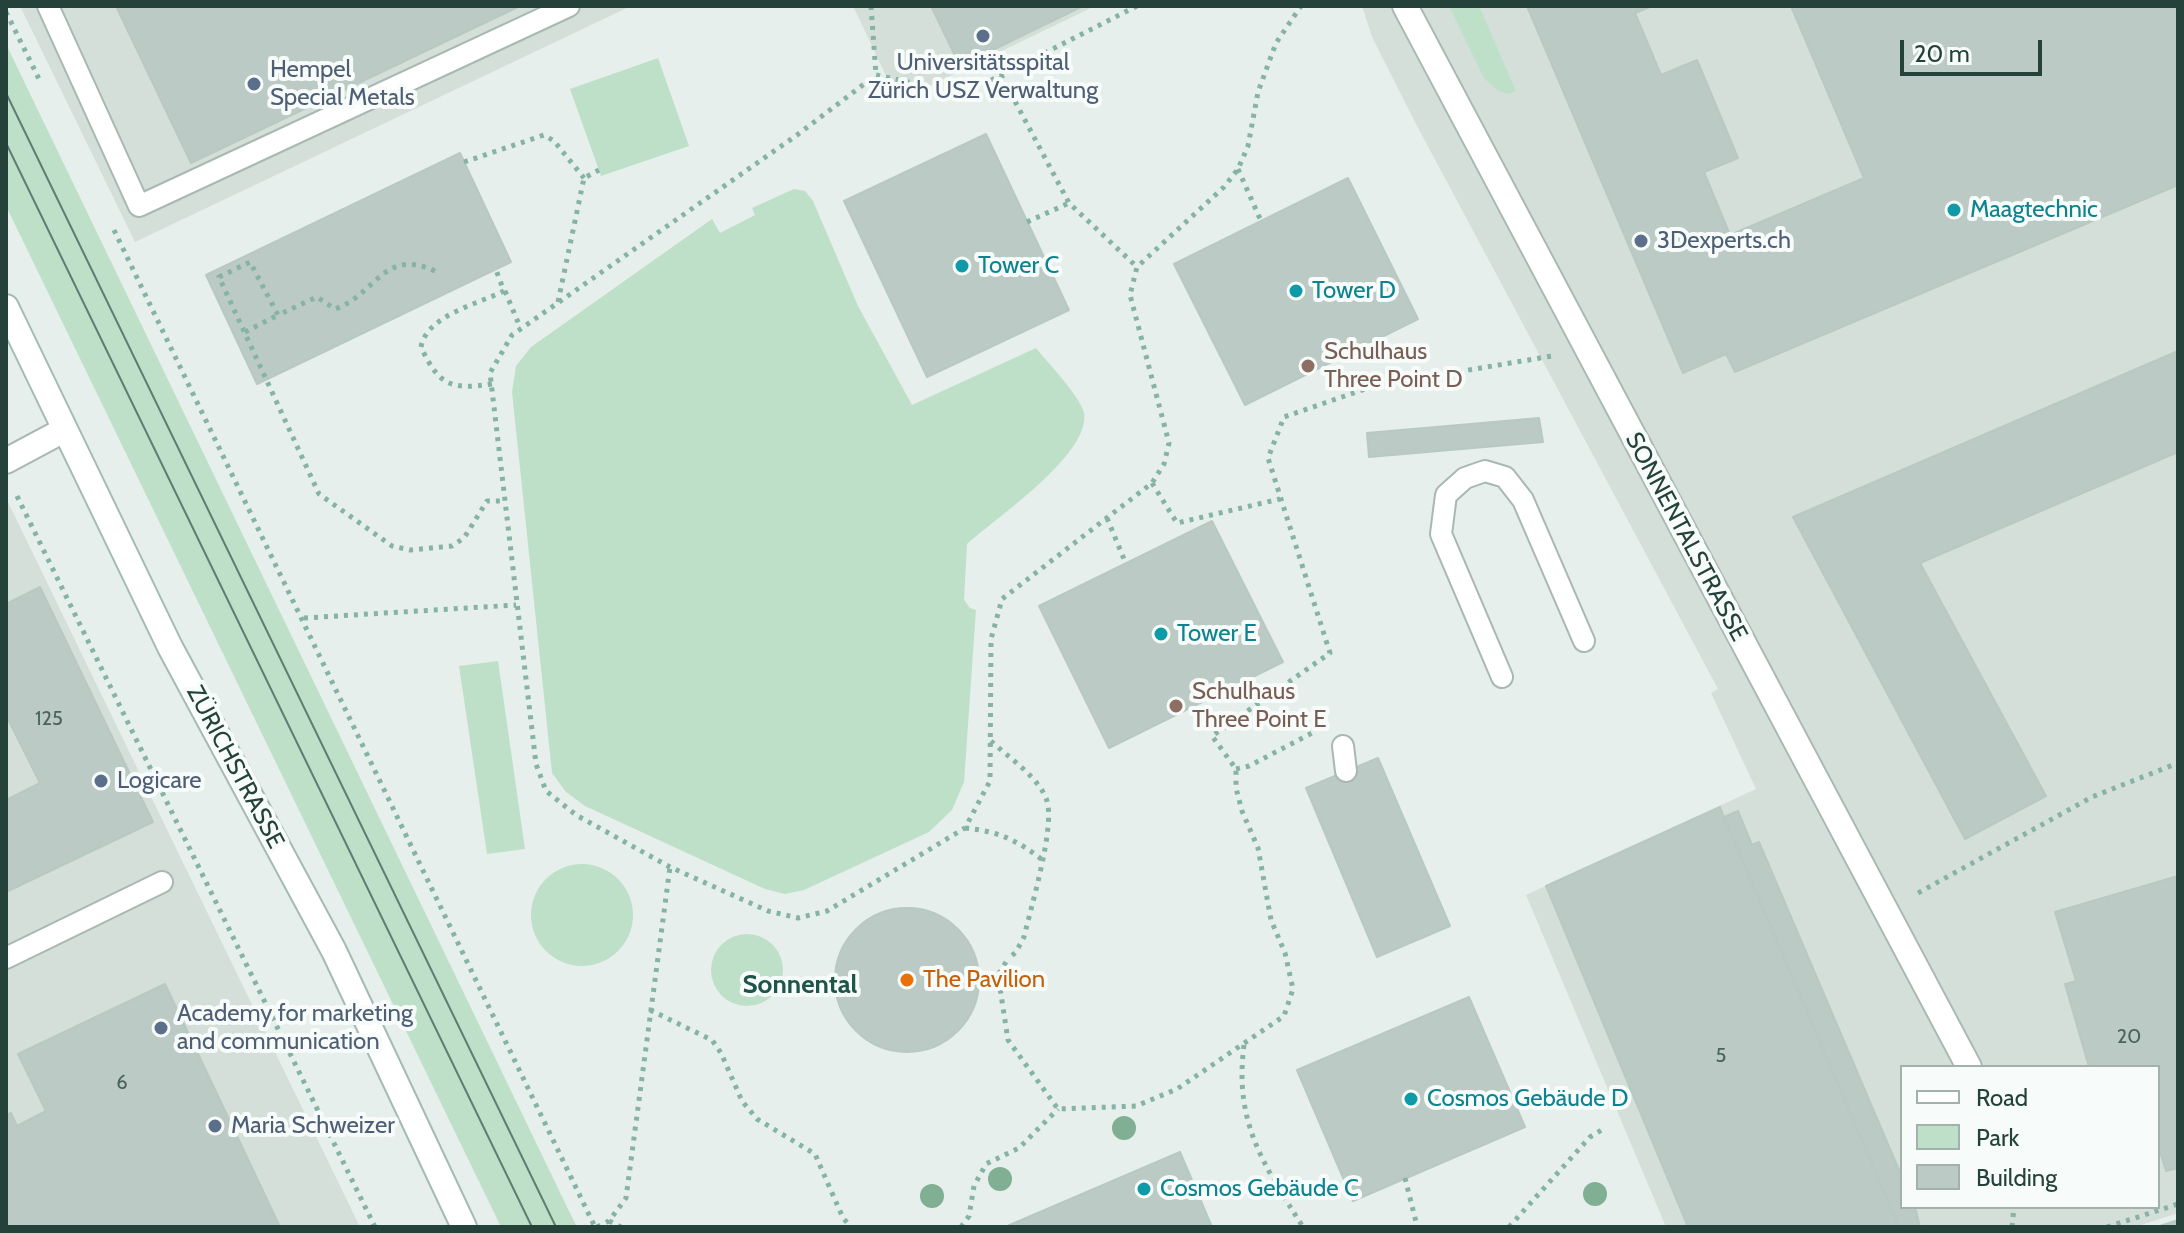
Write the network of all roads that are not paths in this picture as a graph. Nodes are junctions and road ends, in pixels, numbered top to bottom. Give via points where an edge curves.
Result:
1 (48, 6) edge
2 (569, 6) edge
3 (1405, 6) edge
4 (6, 307) edge
5 (64, 430) junction
6 (6, 461) edge
7 (1584, 641) dead end
8 (1502, 677) dead end
9 (1343, 746) road end
10 (1346, 771) dead end
11 (162, 882) dead end
12 (6, 958) edge
13 (1968, 1065) edge
14 (464, 1227) edge

1 - 2 lane via 139,206
3 - 13 street, SONNENTALSTRASSE
4 - 5 street, ZÜRICHSTRASSE
5 - 6 street
5 - 14 street, ZÜRICHSTRASSE via 170,647 334,951
7 - 8 lane via 1523,500 1505,477 1485,471 1465,478 1446,495 1441,534
9 - 10 lane
11 - 12 lane

